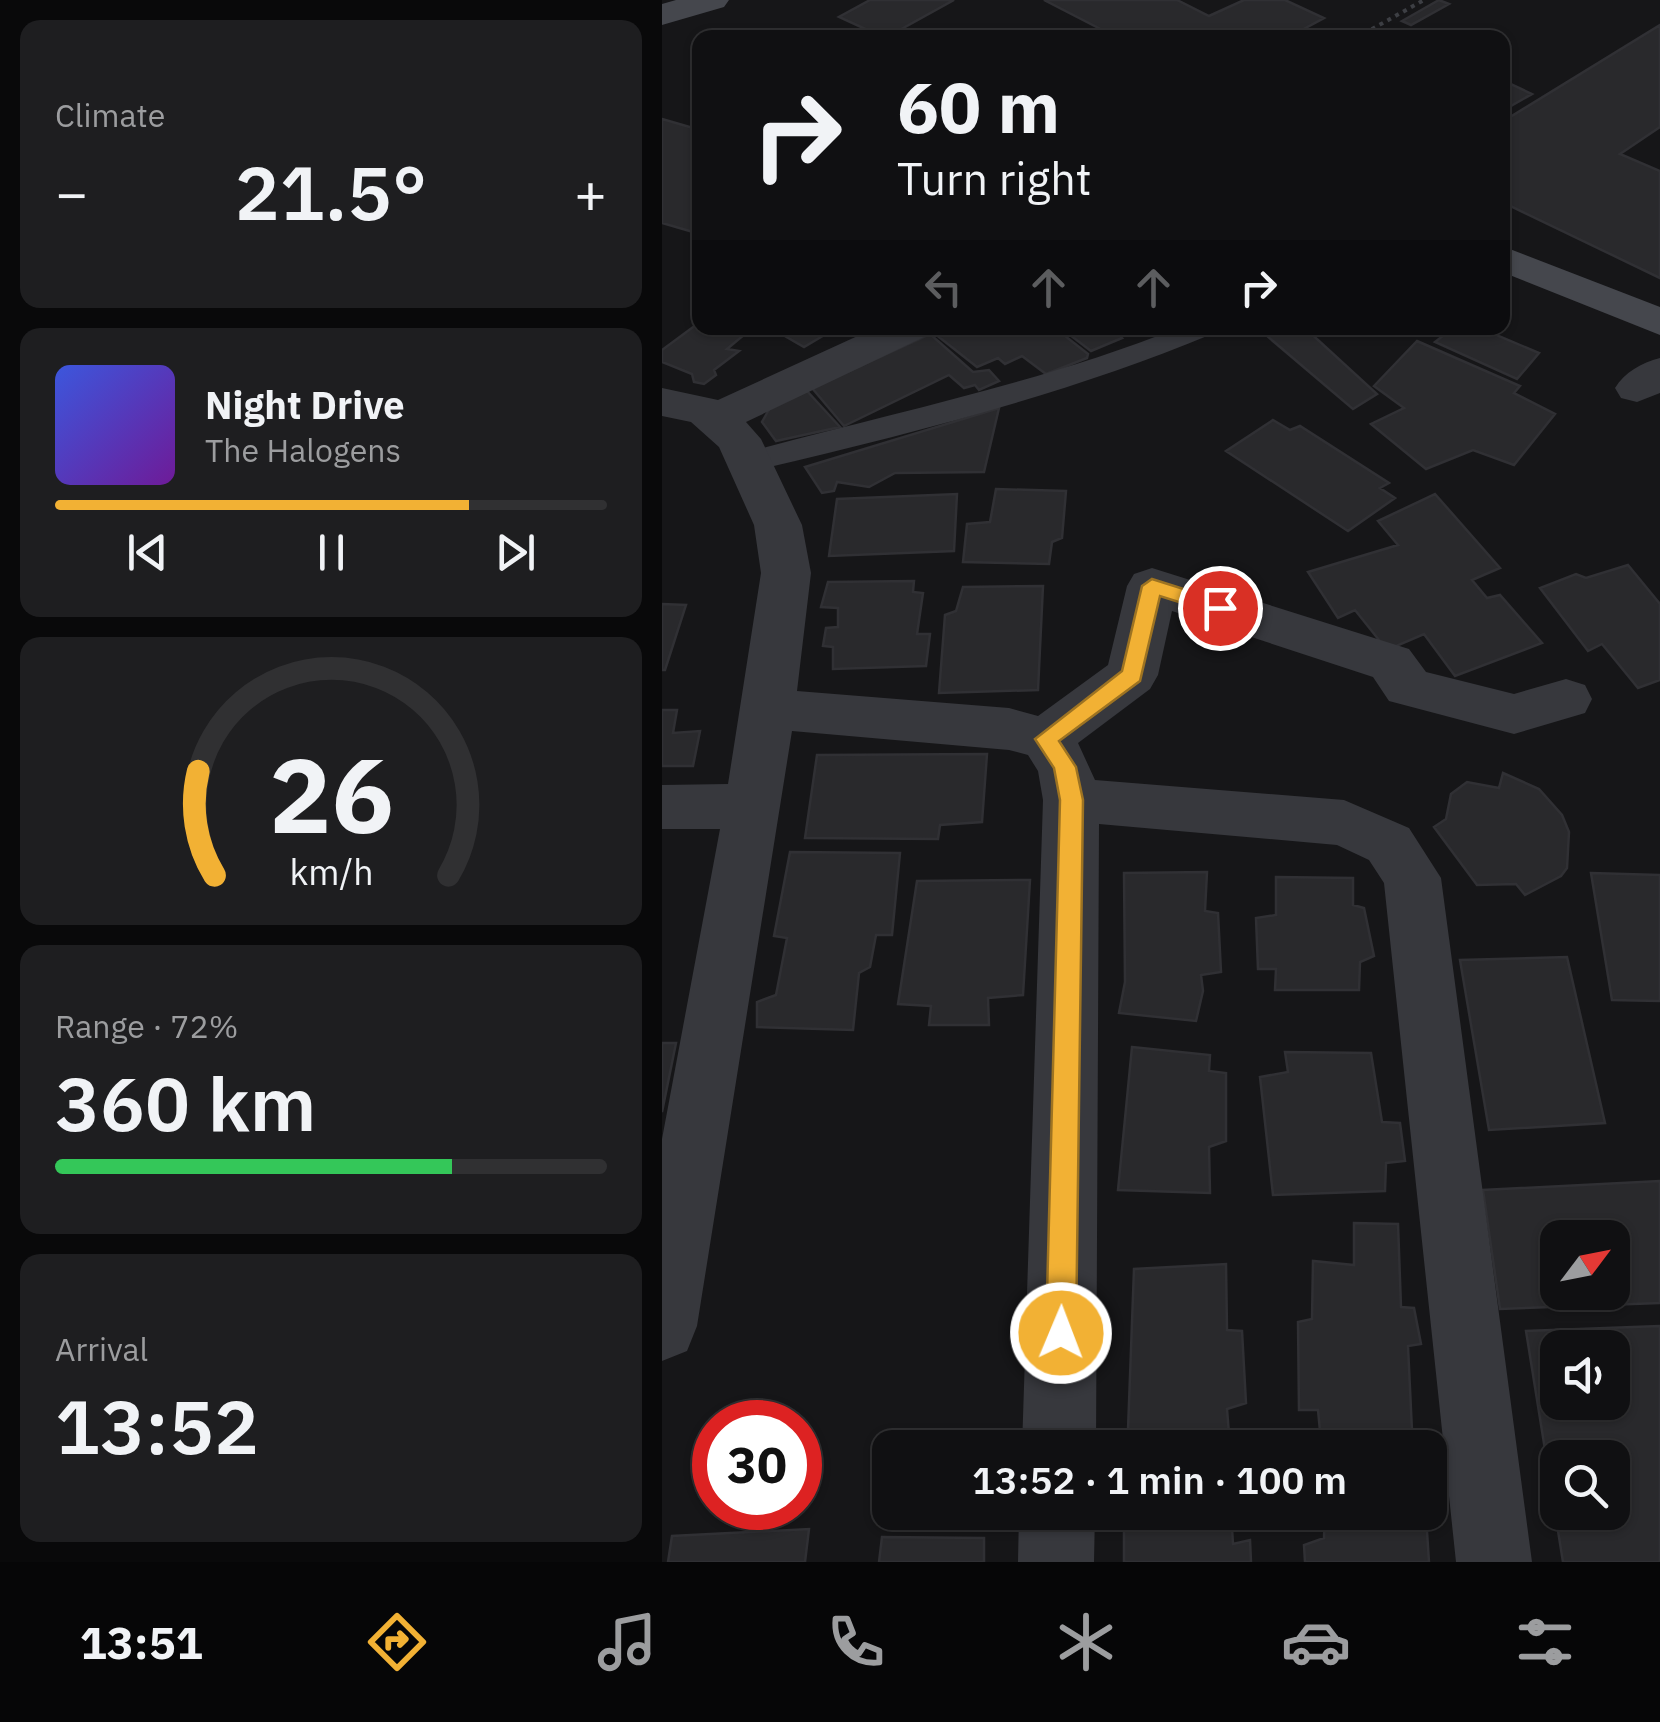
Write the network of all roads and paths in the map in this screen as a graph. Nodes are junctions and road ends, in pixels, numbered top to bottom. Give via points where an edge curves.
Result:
1 (712, 0) edge
2 (1424, 0) edge
3 (662, 15) edge
4 (662, 29) edge
5 (1370, 30) edge
6 (692, 36) edge
7 (1510, 261) edge
8 (1660, 322) edge
9 (895, 335) edge
10 (1185, 335) edge
11 (662, 402) edge
12 (714, 419) junction
13 (748, 462) junction
14 (1566, 699) dead end
15 (769, 710) junction
16 (1046, 739) junction
17 (1071, 800) junction
18 (662, 806) edge
19 (752, 806) junction
20 (662, 1326) edge
21 (1059, 1430) edge
22 (1057, 1530) edge
23 (1056, 1562) edge
24 (1494, 1562) edge

1 - 3 main road
2 - 5 path
4 - 6 main road
7 - 8 main road
9 - 12 street
10 - 13 lane via 1107,367
11 - 12 street via 706,410
12 - 13 street via 738,439
13 - 15 street via 778,525 786,573
14 - 16 street via 1514,714 1408,686 1391,662 1152,586 1132,675
15 - 16 street via 1009,729
15 - 19 street
16 - 17 street via 1064,767
17 - 21 street
17 - 24 street via 1344,823 1389,844 1412,878
18 - 19 street
19 - 20 street
22 - 23 street

